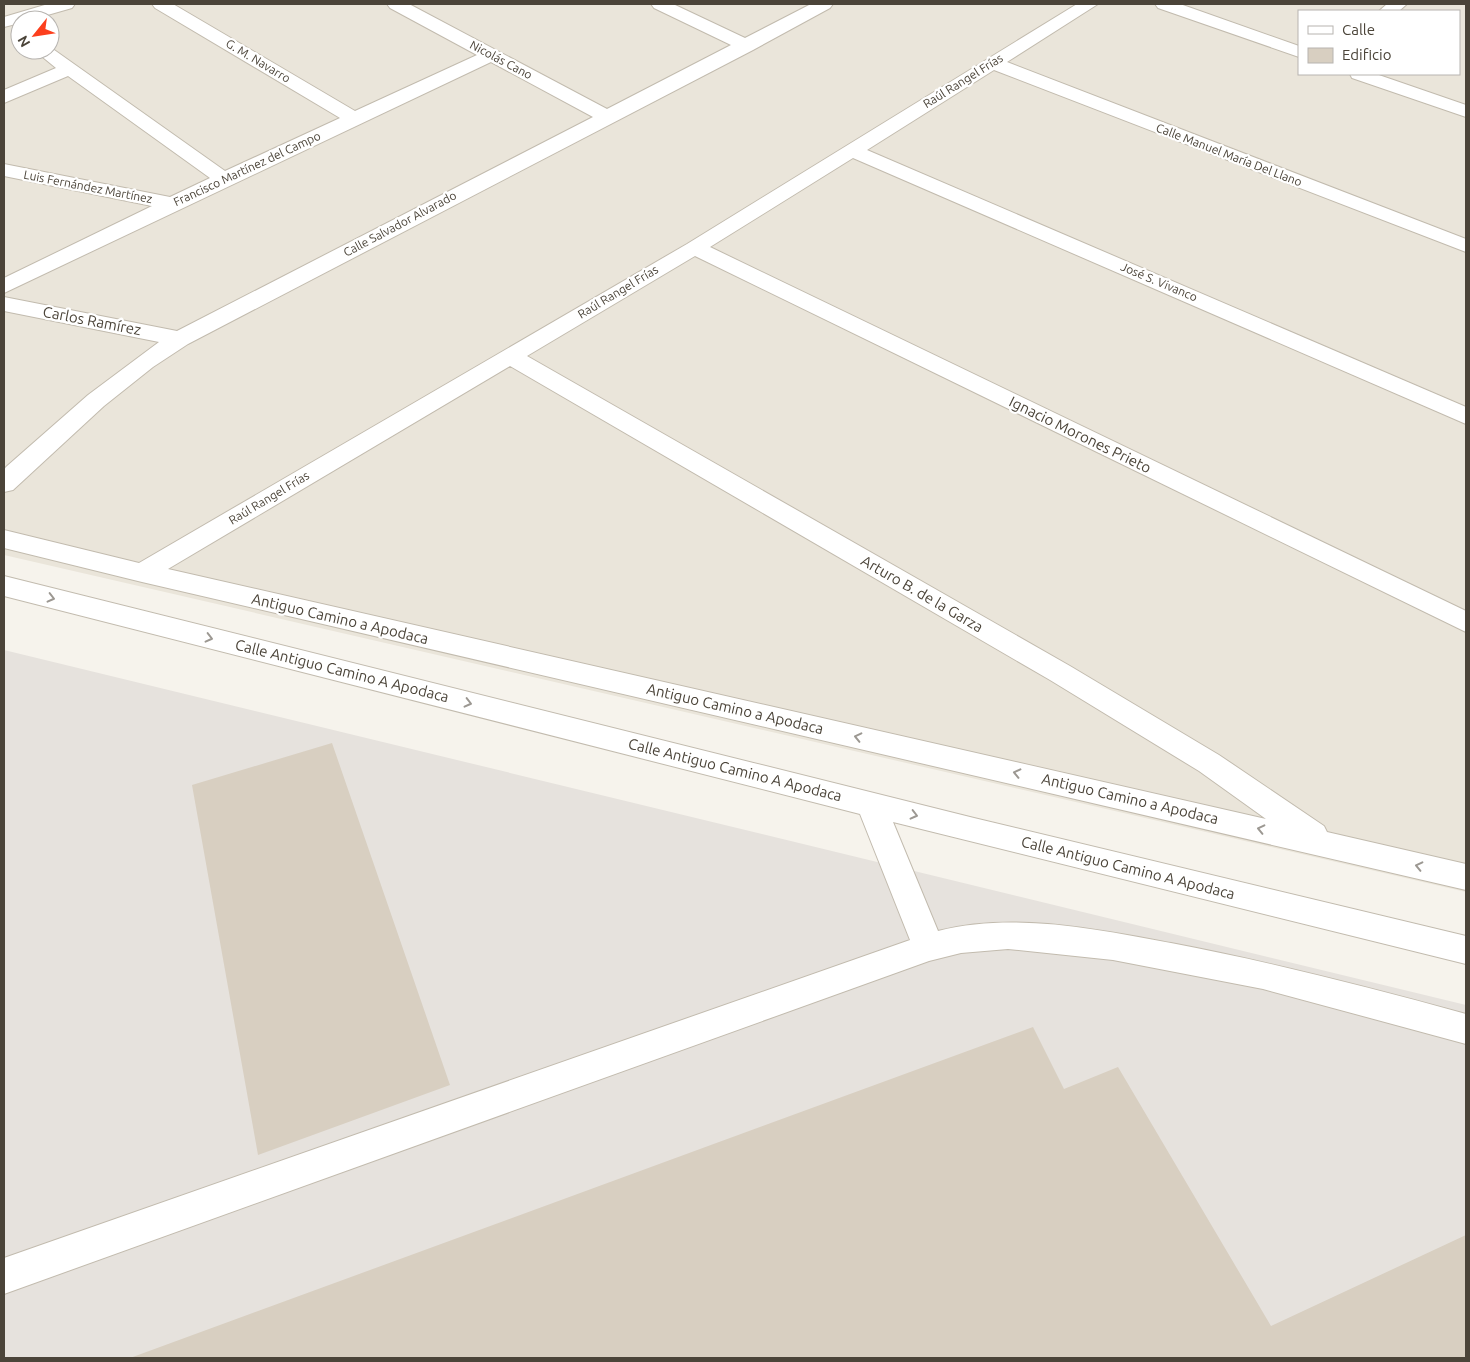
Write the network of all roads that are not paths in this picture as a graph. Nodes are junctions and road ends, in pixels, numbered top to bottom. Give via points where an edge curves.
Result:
1 (66, 4) edge
2 (162, 4) edge
3 (396, 4) edge
4 (660, 4) edge
5 (824, 4) edge
6 (1089, 4) edge
7 (1164, 4) edge
8 (4, 22) edge
9 (747, 46) junction
10 (1298, 52) edge
11 (491, 55) junction
12 (57, 60) edge
13 (992, 63) junction
14 (69, 69) junction
15 (1363, 75) edge
16 (4, 97) edge
17 (1466, 111) edge
18 (606, 116) junction
19 (354, 118) junction
20 (851, 150) junction
21 (4, 170) edge
22 (224, 179) junction
23 (172, 204) junction
24 (1466, 246) edge
25 (694, 248) junction
26 (4, 286) edge
27 (4, 304) edge
28 (180, 339) junction
29 (510, 356) junction
30 (1466, 416) edge
31 (5, 482) edge
32 (4, 539) edge
33 (142, 573) junction
34 (4, 586) edge
35 (1466, 622) edge
36 (871, 804) junction
37 (1326, 844) junction
38 (1466, 877) edge
39 (929, 947) junction
40 (1466, 950) edge
41 (1466, 1029) edge
42 (4, 1276) edge

1 - 8 street
2 - 19 street, G. M. Navarro
3 - 11 street, Nicolás Cano
4 - 9 street
5 - 9 street, Calle Salvador Alvarado
6 - 13 street, Raúl Rangel Frías
7 - 10 street
9 - 18 street, Calle Salvador Alvarado
11 - 18 street, Nicolás Cano
11 - 19 street, Francisco Martínez del Campo
12 - 14 street
13 - 20 street, Raúl Rangel Frías
13 - 24 street, Calle Manuel María Del Llano
14 - 16 street
14 - 22 street
15 - 17 street
18 - 28 street, Calle Salvador Alvarado
19 - 22 street, Francisco Martínez del Campo
20 - 25 street, Raúl Rangel Frías
20 - 30 street, José S. Vivanco
21 - 23 street, Luis Fernández Martínez
22 - 23 street, Francisco Martínez del Campo
23 - 26 street, Francisco Martínez del Campo
25 - 29 street, Raúl Rangel Frías
25 - 35 street, Ignacio Morones Prieto
27 - 28 street, Carlos Ramírez
28 - 31 street, Calle Salvador Alvarado via 123,377
29 - 33 street, Raúl Rangel Frías
29 - 37 street, Arturo B. de la Garza via 1209,763
32 - 33 street, Antiguo Camino a Apodaca
37 -> 33 street, Antiguo Camino a Apodaca
34 -> 36 street, Calle Antiguo Camino A Apodaca
36 - 39 street
36 -> 40 street, Calle Antiguo Camino A Apodaca
38 -> 37 street, Antiguo Camino a Apodaca
39 - 41 street via 960,939 1008,935 1113,946 1263,975
39 - 42 street

